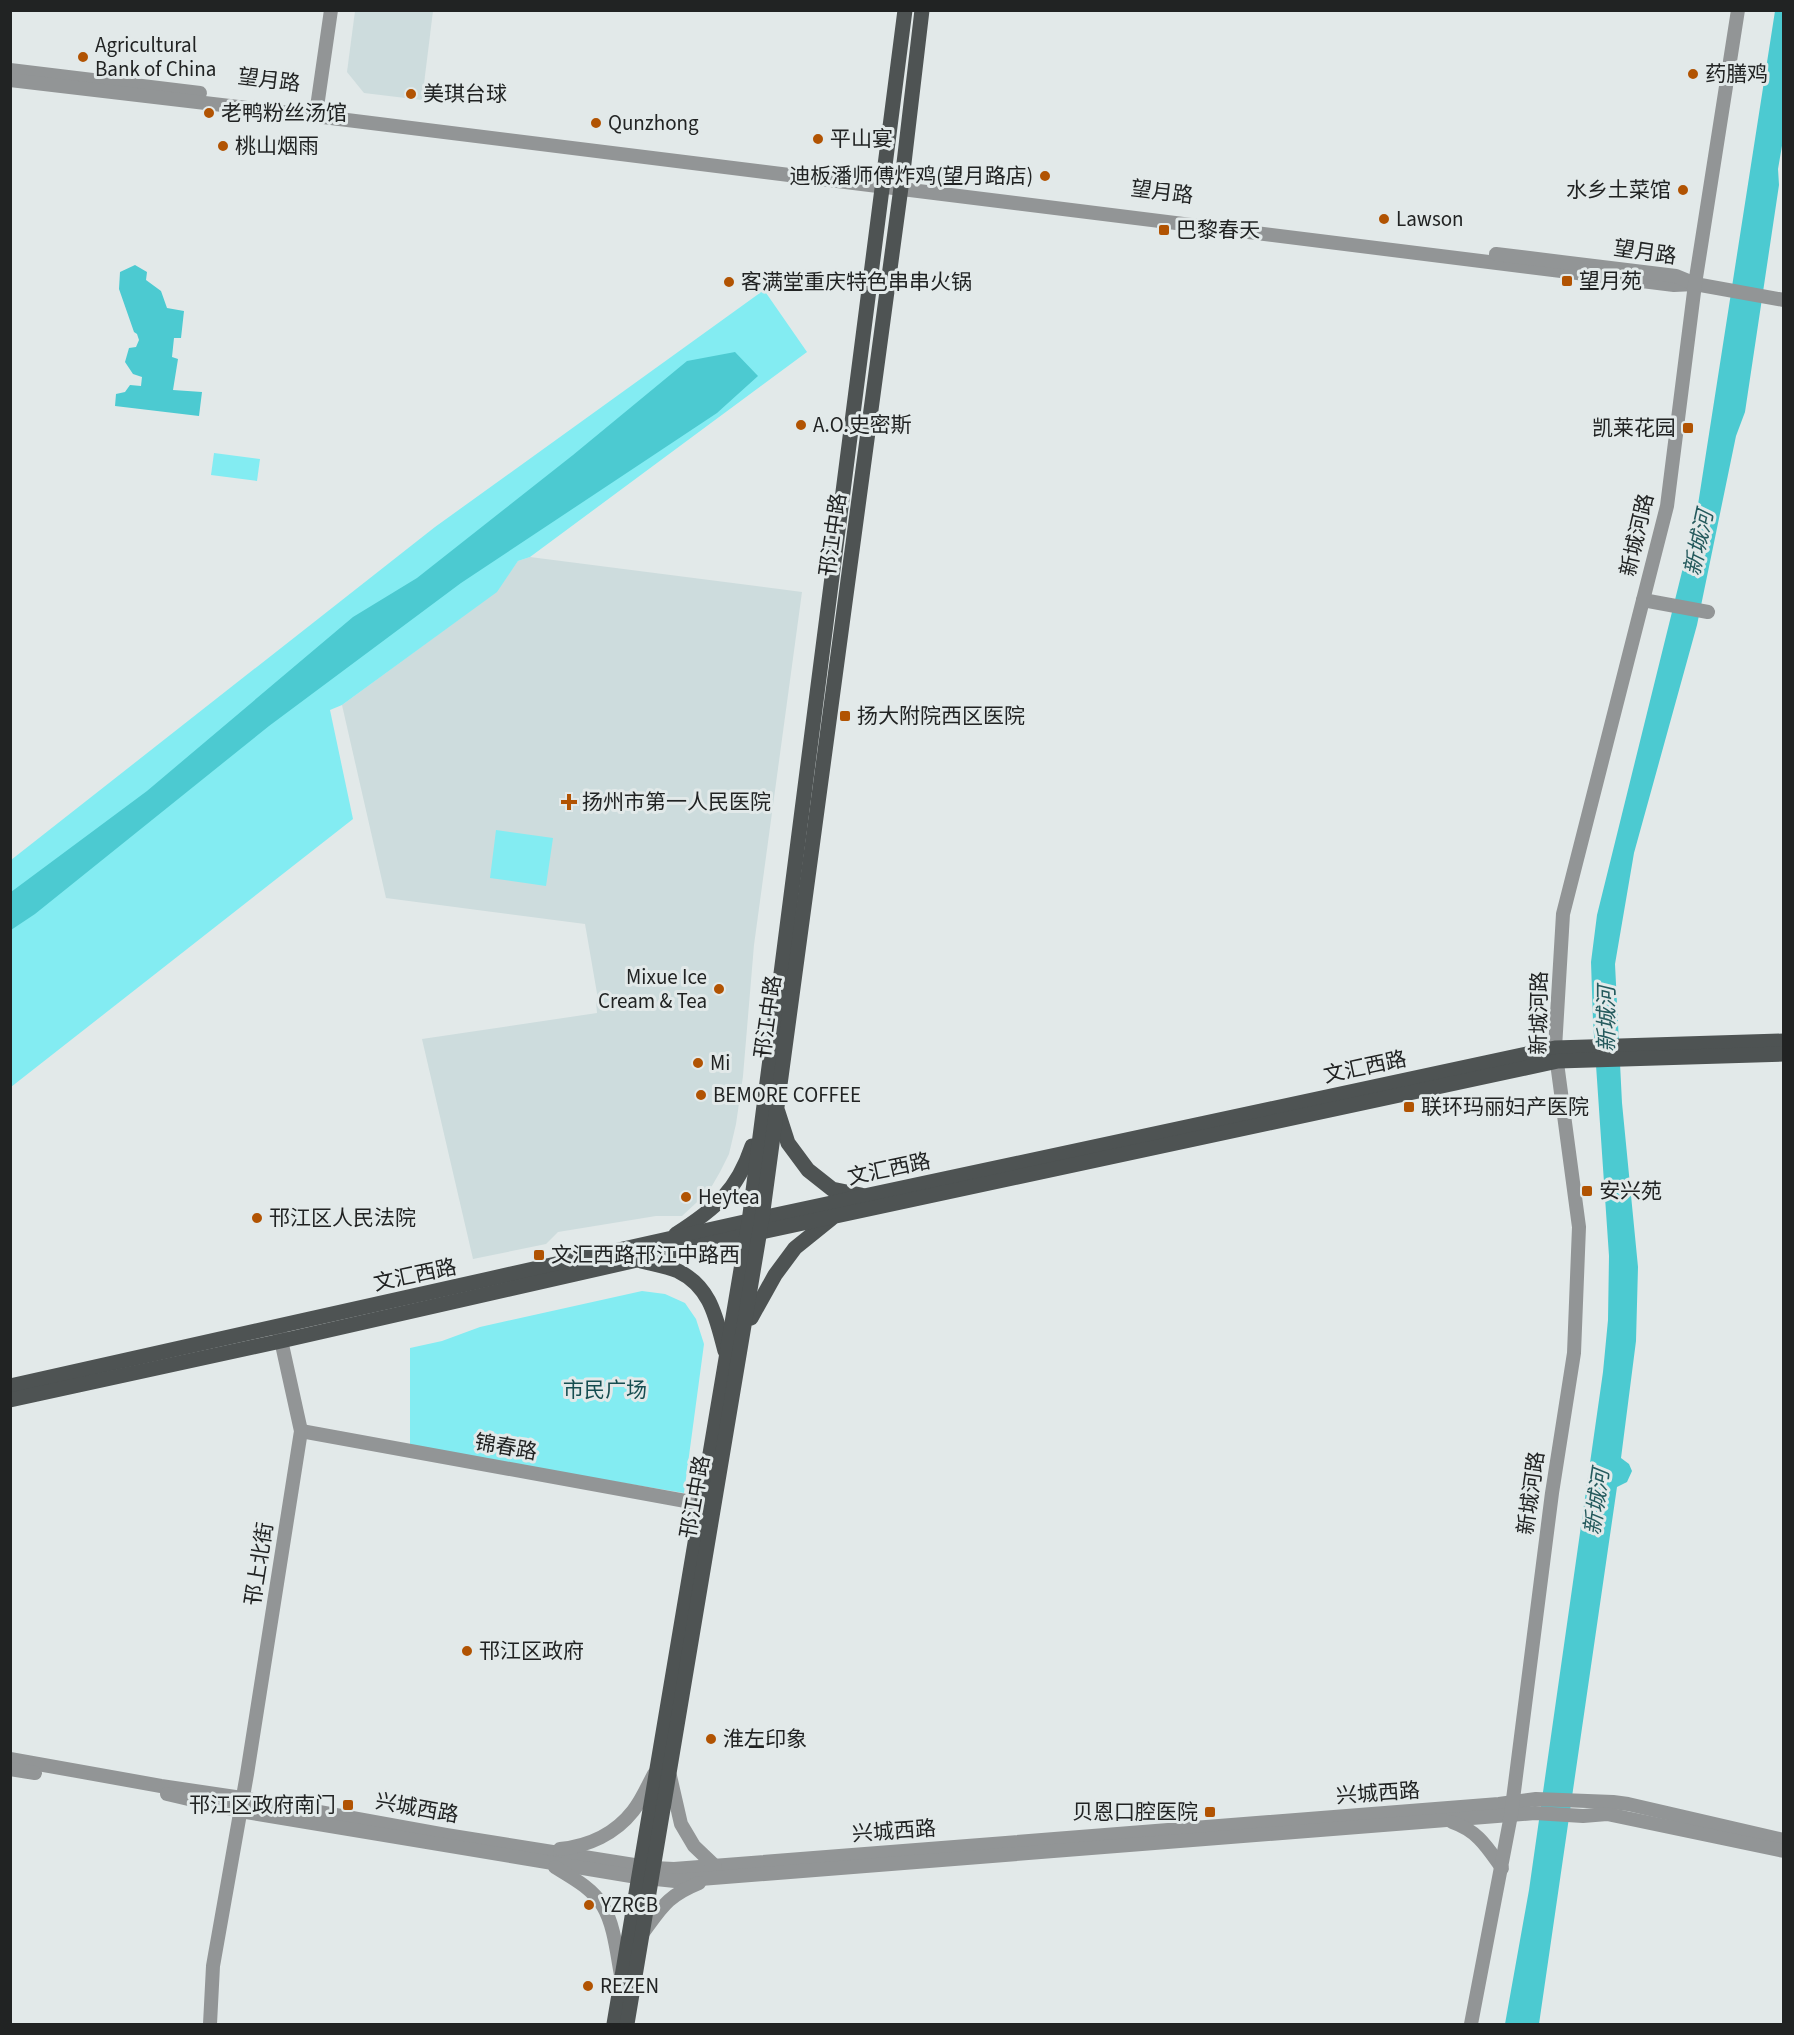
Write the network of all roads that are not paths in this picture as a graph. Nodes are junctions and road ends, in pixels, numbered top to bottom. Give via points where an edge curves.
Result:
1 (331, 10) edge
2 (905, 10) edge
3 (922, 10) edge
4 (1738, 10) edge
5 (10, 70) edge
6 (10, 80) edge
7 (317, 107) junction
8 (884, 182) junction
9 (901, 184) junction
10 (1695, 284) junction
11 (1784, 300) edge
12 (1643, 600) junction
13 (1708, 612) dead end
14 (1784, 1041) edge
15 (1629, 1052) junction
16 (1784, 1054) edge
17 (1557, 1055) junction
18 (770, 1110) junction
19 (867, 1196) junction
20 (834, 1216) junction
21 (755, 1227) junction
22 (667, 1240) junction
23 (638, 1260) junction
24 (278, 1326) junction
25 (745, 1328) junction
26 (282, 1341) junction
27 (726, 1356) junction
28 (10, 1386) edge
29 (10, 1400) edge
30 (302, 1431) junction
31 (702, 1504) junction
32 (10, 1759) edge
33 (10, 1769) edge
34 (662, 1772) junction
35 (241, 1804) junction
36 (1512, 1809) junction
37 (1445, 1820) junction
38 (1784, 1840) edge
39 (1784, 1851) edge
40 (546, 1857) junction
41 (1502, 1868) junction
42 (714, 1872) junction
43 (645, 1873) junction
44 (642, 1934) junction
45 (622, 1978) junction
46 (210, 2025) edge
47 (614, 2025) edge
48 (627, 2025) edge
49 (1471, 2025) edge

1 - 7 street
2 - 8 main road, 邗江中路
3 - 9 main road, 邗江中路
4 - 10 street, 新城河路
5 - 7 street, 望月路
6 - 8 street, 望月路
7 - 8 street, 望月路
8 - 9 street, 望月路
8 - 18 main road, 邗江中路
9 - 10 street, 望月路 via 1674,285
9 - 18 main road, 邗江中路
10 - 11 street, 望月路
10 - 12 street, 新城河路 via 1667,506
12 - 13 street
12 - 17 street, 新城河路 via 1563,914
14 - 15 main road, 文汇西路
15 - 16 main road, 文汇西路
15 - 17 main road, 文汇西路
17 - 19 main road, 文汇西路
17 - 20 main road, 文汇西路
17 - 36 street, 新城河路 via 1579,1227 1574,1353
18 - 19 main road via 808,1170 832,1189
18 - 21 main road, 邗江中路
18 - 22 main road via 728,1193 704,1216
19 - 21 main road, 文汇西路
20 - 21 main road, 文汇西路
20 - 25 main road via 795,1248
21 - 22 main road, 文汇西路
21 - 23 main road, 文汇西路
21 - 25 main road, 邗江中路
21 - 27 main road, 邗江中路
22 - 24 main road, 文汇西路
23 - 26 main road, 文汇西路
23 - 27 main road via 677,1270 699,1285 714,1312
24 - 26 street, 邗上北街
24 - 28 main road, 文汇西路
25 - 34 main road, 邗江中路
26 - 29 main road, 文汇西路
26 - 30 street, 邗上北街
27 - 31 main road, 邗江中路
30 - 31 street, 锦春路
30 - 35 street, 邗上北街
31 - 34 main road, 邗江中路
32 - 35 street, 兴城西路
33 - 35 street, 兴城西路
34 - 40 street via 633,1811 609,1833
34 - 42 street via 681,1824
34 - 43 main road, 邗江中路
35 - 40 street, 兴城西路 via 330,1815
35 - 46 street, 邗上北街 via 213,1966
36 - 37 street, 兴城西路
36 - 38 street, 兴城西路 via 1536,1799 1612,1802
36 - 39 street, 兴城西路 via 1617,1815
36 - 41 street, 新城河路
36 - 42 street, 兴城西路
37 - 41 street via 1468,1828 1484,1842
37 - 42 street, 兴城西路
40 - 43 street, 兴城西路
40 - 45 street via 583,1884 603,1906
41 - 49 street, 新城河路
42 - 43 street, 兴城西路 via 675,1881
42 - 44 street via 666,1901
43 - 44 main road, 邗江中路
43 - 45 main road, 邗江中路
44 - 48 main road, 邗江中路
45 - 47 main road, 邗江中路

